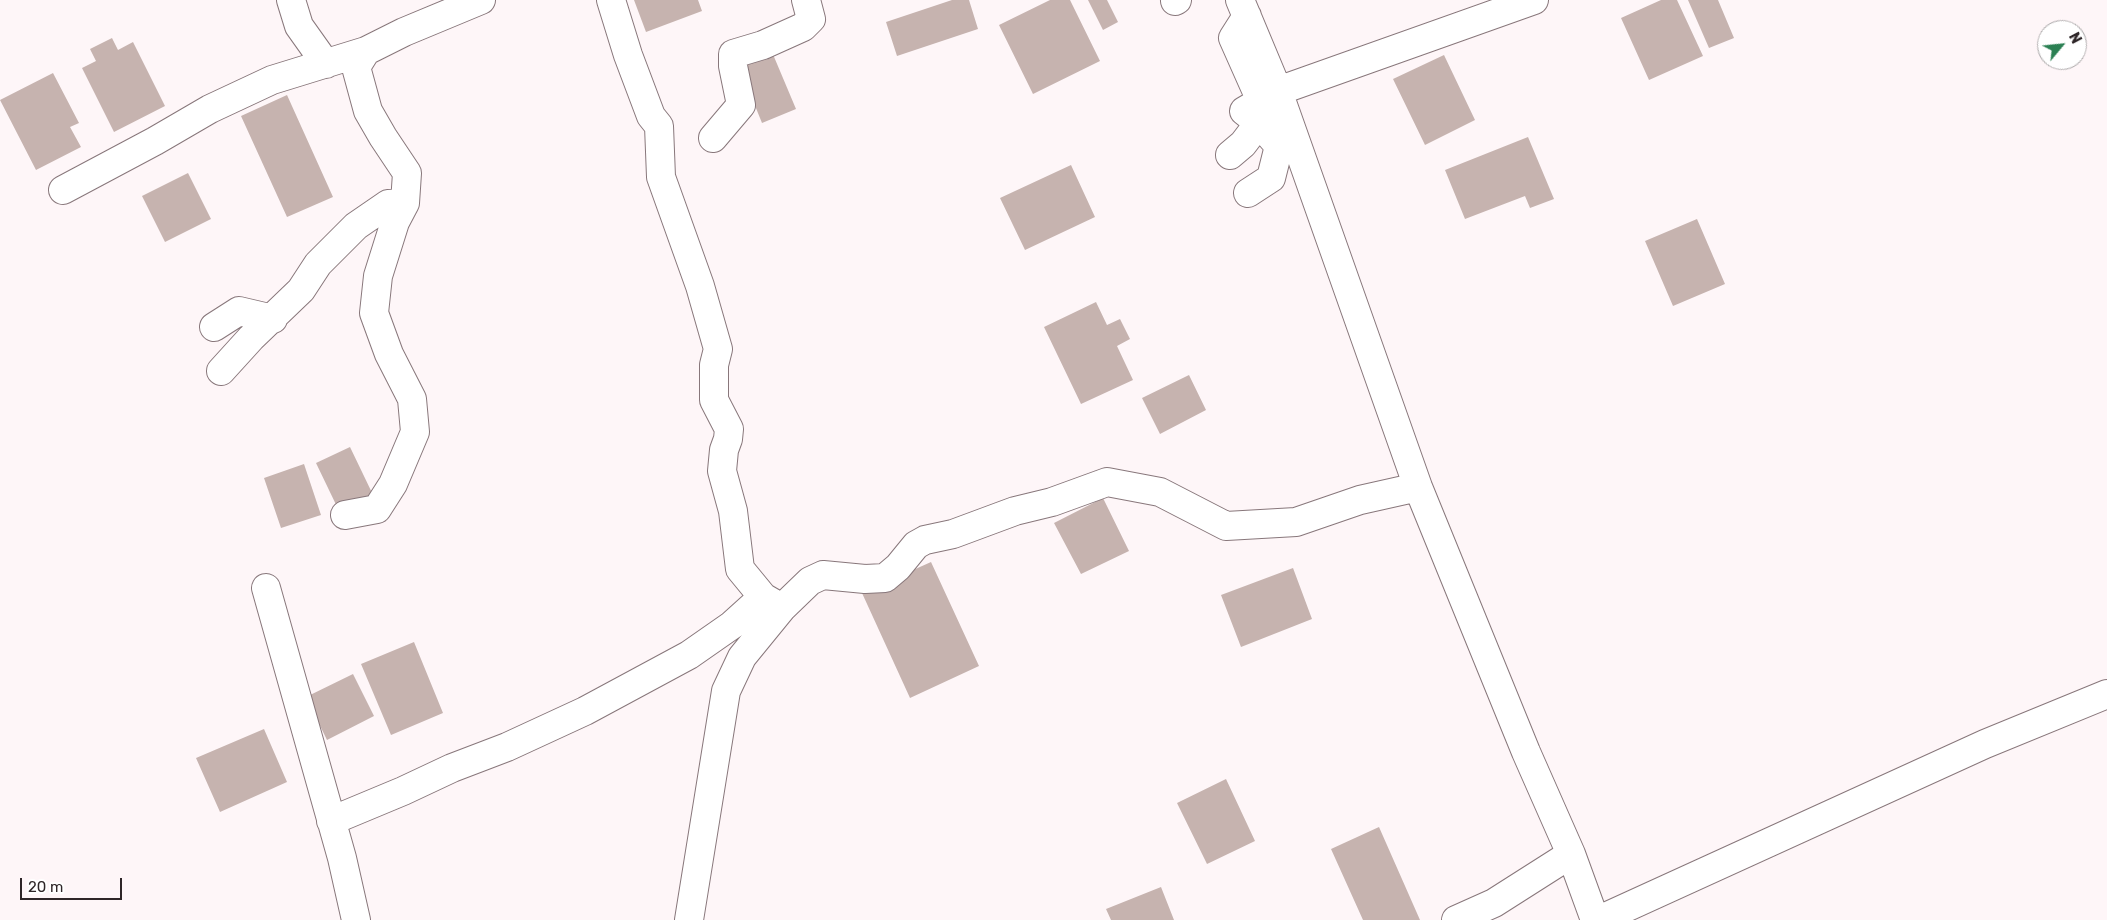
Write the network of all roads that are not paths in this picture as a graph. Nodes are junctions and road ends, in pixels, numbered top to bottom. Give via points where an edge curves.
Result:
1 (291, 0) edge
2 (481, 0) edge
3 (611, 0) edge
4 (806, 0) edge
5 (1534, 0) edge
6 (1243, 8) edge
7 (366, 51) junction
8 (326, 64) junction
9 (1254, 110) junction
10 (713, 138) dead end
11 (1230, 155) dead end
12 (63, 190) dead end
13 (1248, 193) dead end
14 (404, 203) junction
15 (273, 319) junction
16 (214, 327) dead end
17 (221, 371) dead end
18 (1418, 487) junction
19 (345, 515) dead end
20 (266, 588) dead end
21 (772, 602) junction
22 (2107, 694) edge
23 (331, 821) junction
24 (1571, 854) junction
25 (356, 920) edge
26 (689, 920) edge
27 (1456, 920) edge
28 (1595, 920) edge
29 (1599, 920) edge

1 - 8 street via 299,26
2 - 7 street
3 - 21 street via 651,116 659,126 661,177 700,286 718,348 714,365 714,400 729,428 722,471 733,511 740,569
4 - 10 street via 811,19 803,27 733,54 732,66 741,105
5 - 9 street
6 - 9 street
7 - 8 street
7 - 14 street via 356,67 368,110 407,173
8 - 12 street via 272,80 210,109
9 - 11 street via 1243,144
9 - 13 street via 1279,146 1271,178
9 - 18 street
14 - 15 street via 388,204 356,226 318,264 301,290
14 - 19 street via 378,276 374,313 389,354 412,399 415,432 393,484 377,509
15 - 16 street via 239,311
15 - 17 street
18 - 21 street via 1360,500 1296,522 1226,526 1160,492 1107,482 953,534 925,540 916,544 885,578 823,575
18 - 24 street
20 - 23 street
21 - 23 street via 689,655 585,711
21 - 26 street via 726,691
22 - 29 street via 1985,744
23 - 25 street
24 - 27 street via 1494,903
24 - 28 street

